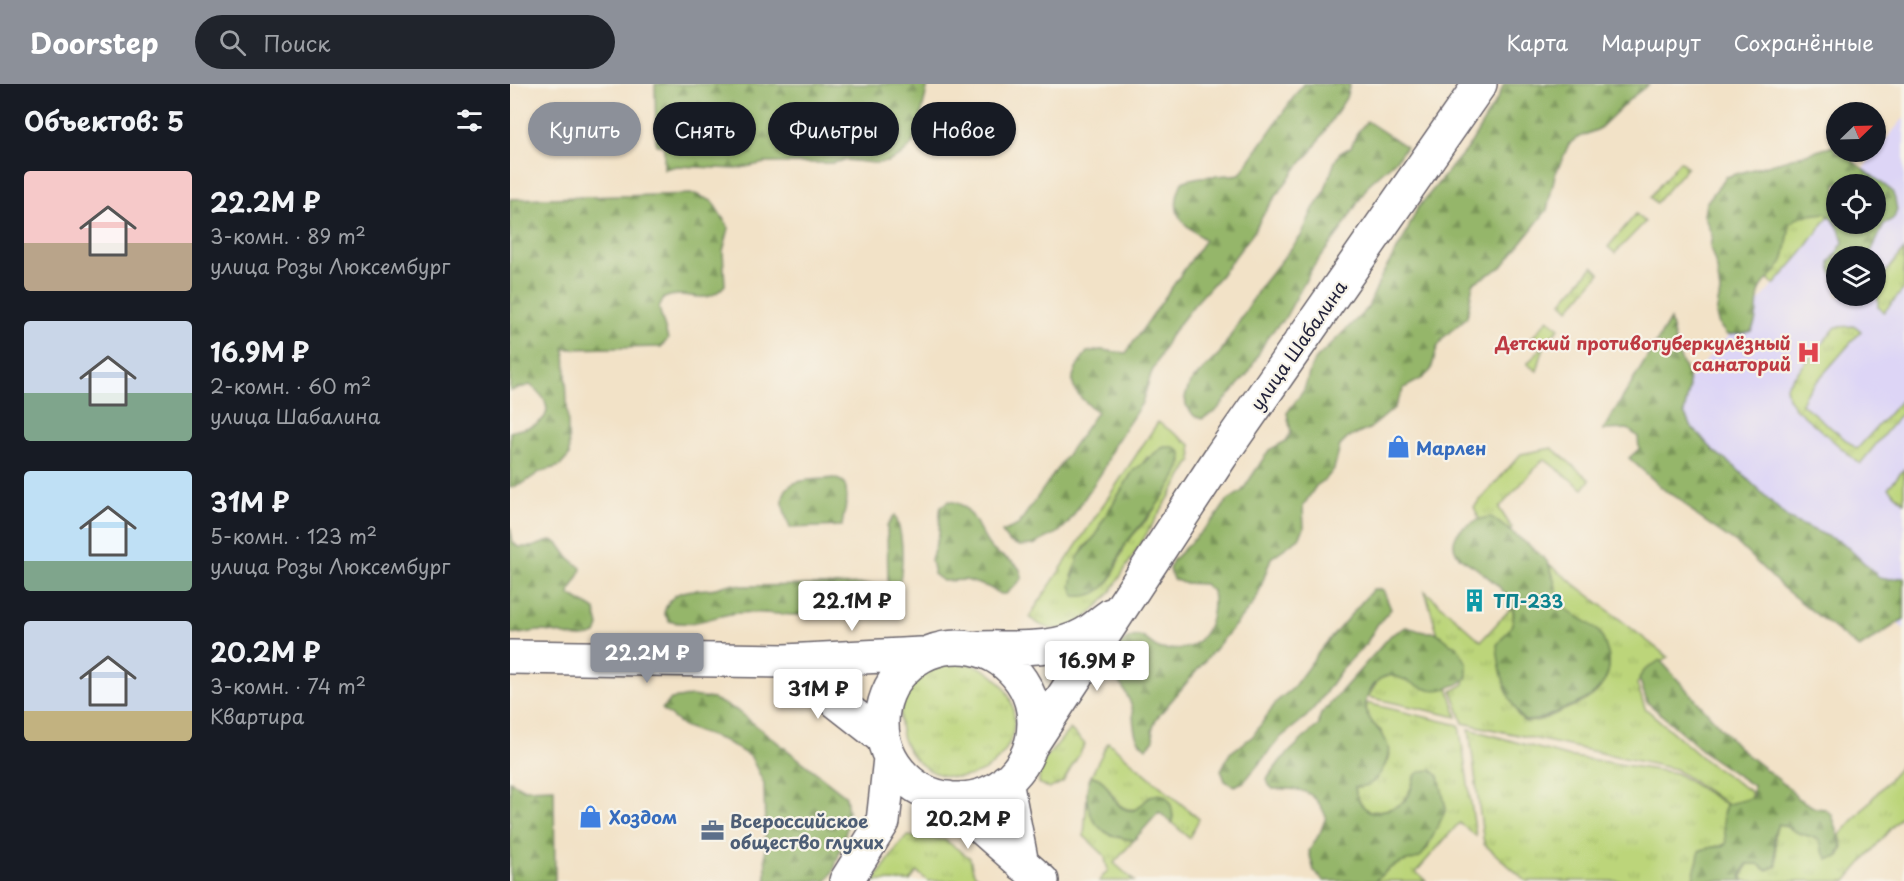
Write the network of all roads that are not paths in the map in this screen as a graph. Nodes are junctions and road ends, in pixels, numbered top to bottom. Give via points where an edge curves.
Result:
1 (1480, 84) edge
2 (1120, 609) junction
3 (979, 648) junction
4 (921, 654) junction
5 (510, 657) edge
6 (784, 661) junction
7 (1030, 747) junction
8 (886, 748) junction
9 (1006, 781) junction
10 (942, 796) junction
11 (883, 822) junction
12 (1032, 872) edge
13 (846, 881) edge

1 - 2 street, улица Шабалина via 1228,446
2 - 3 street via 1071,640
2 - 7 street, улица Шабалина
3 - 4 street
3 - 7 street via 1008,664 1029,692 1034,714
4 - 6 street
4 - 8 street via 905,666 885,699 882,718
5 - 6 street
6 - 8 street
7 - 9 street
8 - 10 street via 909,781
8 - 11 street
9 - 10 street via 979,795
9 - 12 street
10 - 11 street
10 - 12 street
11 - 13 street

